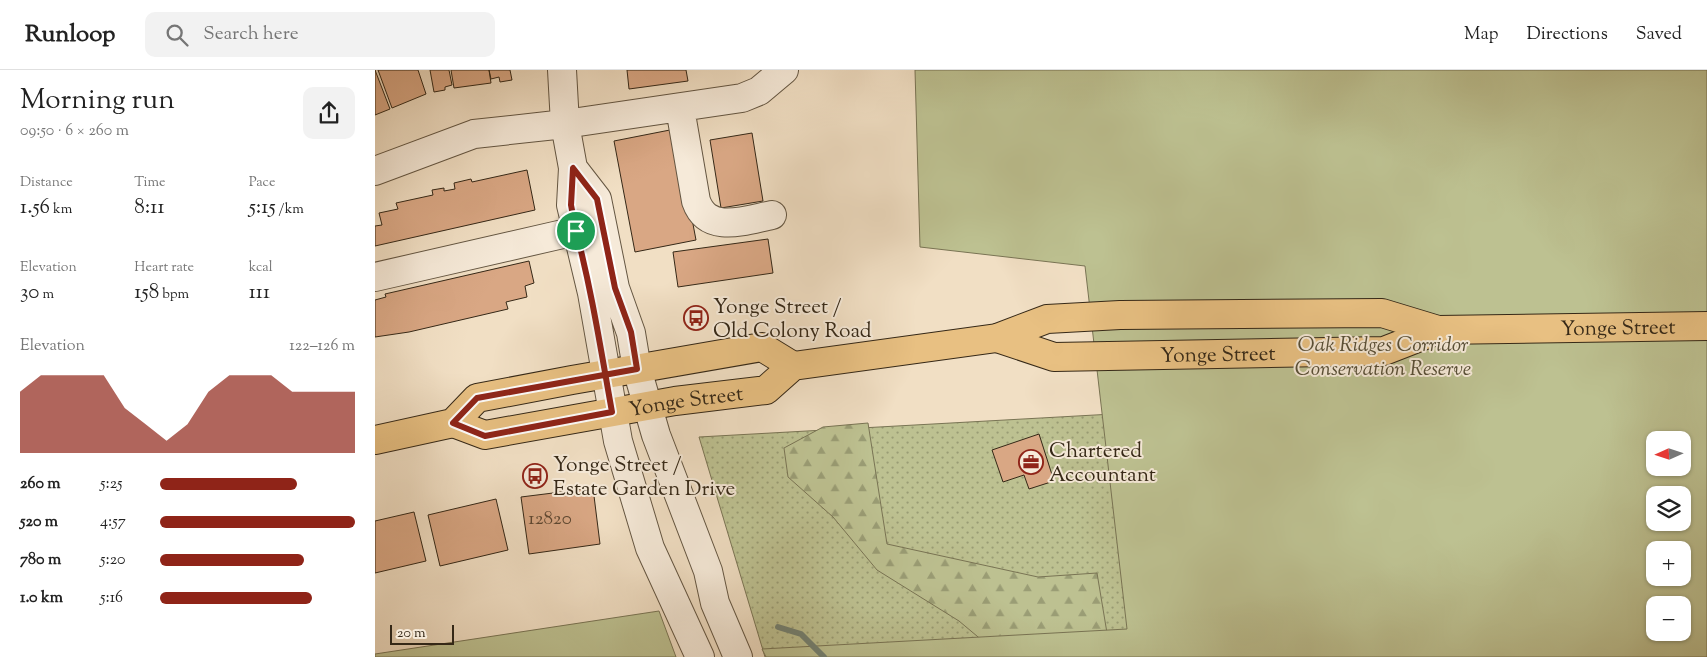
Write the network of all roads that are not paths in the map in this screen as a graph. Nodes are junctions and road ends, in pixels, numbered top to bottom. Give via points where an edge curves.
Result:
1 (562, 70) edge
2 (783, 70) edge
3 (681, 108) junction
4 (565, 124) junction
5 (573, 168) junction
6 (375, 171) edge
7 (772, 215) dead end
8 (576, 231) junction
9 (375, 277) edge
10 (1707, 326) edge
11 (1438, 330) junction
12 (997, 338) junction
13 (793, 366) junction
14 (637, 369) junction
15 (605, 375) junction
16 (647, 406) junction
17 (612, 412) junction
18 (453, 423) junction
19 (375, 440) edge
20 (690, 530) junction
21 (650, 548) junction
22 (700, 657) edge
23 (738, 657) edge

1 - 4 street
2 - 3 street via 746,97
3 - 4 street
3 - 7 street via 696,201 702,212 712,220 725,223
4 - 5 street
4 - 6 street via 474,134
5 - 8 street via 571,205
5 - 14 street via 597,199 615,288 631,332
8 - 9 street
8 - 15 street via 592,293
10 - 11 main road, Yonge Street
11 - 12 main road, Yonge Street via 1382,313 1120,314 1047,319
11 - 12 main road, Yonge Street via 1384,351 1054,357
12 - 13 main road, Yonge Street
13 - 14 main road, Yonge Street via 762,347
13 - 16 main road, Yonge Street via 766,390
14 - 15 main road, Yonge Street
14 - 16 street
15 - 17 street
15 - 18 main road, Yonge Street via 477,398
16 - 17 main road, Yonge Street
16 - 20 street
17 - 18 main road, Yonge Street via 485,436
17 - 21 street
18 - 19 main road
20 - 21 street
20 - 23 street
21 - 22 street

